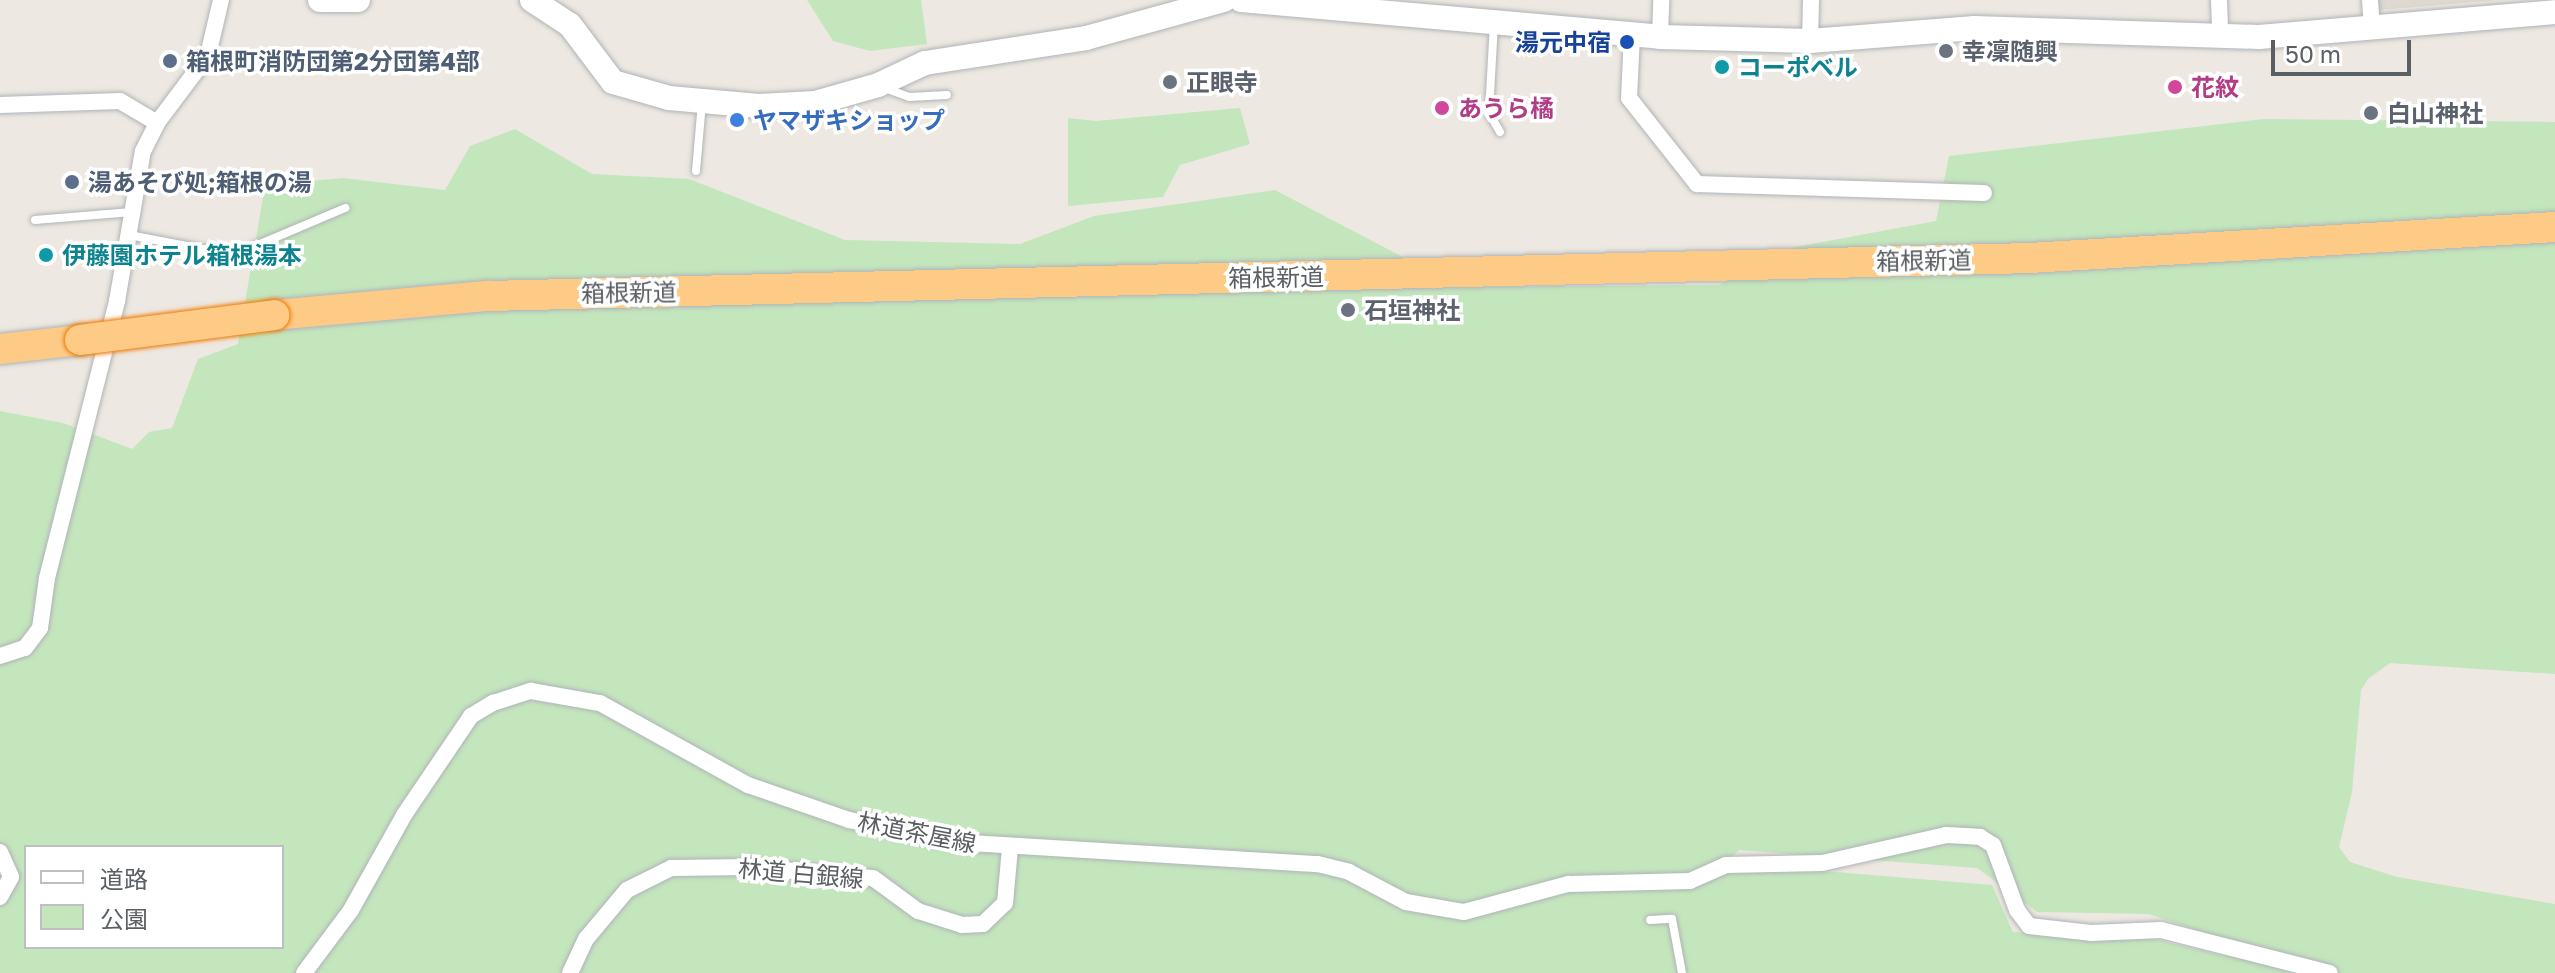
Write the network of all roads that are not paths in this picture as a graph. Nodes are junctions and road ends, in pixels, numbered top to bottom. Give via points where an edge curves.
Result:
1 (221, 0) edge
2 (320, 0) edge
3 (358, 0) edge
4 (532, 0) edge
5 (1224, 0) edge
6 (1241, 0) edge
7 (1661, 0) edge
8 (1811, 0) edge
9 (2219, 0) edge
10 (2370, 0) edge
11 (1347, 4) edge
12 (2555, 12) edge
13 (1494, 22) junction
14 (2372, 27) junction
15 (1632, 35) junction
16 (2220, 35) junction
17 (1660, 37) junction
18 (1810, 41) junction
19 (878, 85) junction
20 (947, 95) dead end
21 (702, 101) junction
22 (0, 105) edge
23 (157, 123) junction
24 (1500, 132) dead end
25 (696, 171) dead end
26 (1984, 193) dead end
27 (345, 208) dead end
28 (132, 212) junction
29 (35, 220) dead end
30 (2555, 227) edge
31 (128, 235) junction
32 (0, 349) edge
33 (0, 656) edge
34 (1010, 848) junction
35 (0, 852) edge
36 (0, 897) edge
37 (1650, 920) dead end
38 (304, 973) edge
39 (570, 973) edge
40 (1682, 973) edge
41 (2330, 973) edge

1 - 23 street via 208,55
2 - 3 main road
4 - 21 main road via 570,25 613,82
5 - 19 main road via 1086,38 925,63
6 - 11 main road
7 - 17 street
8 - 18 street
9 - 16 street
10 - 14 street
11 - 13 main road
12 - 14 main road
13 - 15 main road
13 - 24 lane via 1489,113
14 - 16 main road
15 - 17 main road
15 - 26 street via 1629,98 1697,184
16 - 18 main road via 1974,28
17 - 18 main road
19 - 20 lane via 909,97
19 - 21 main road via 789,106
21 - 25 lane
22 - 23 street via 120,101
23 - 28 street via 143,151
27 - 31 lane via 234,255
28 - 29 lane
28 - 31 street
30 - 32 highway, 箱根新道, bridge via 2029,258 488,296 274,315
31 - 33 street via 102,365 47,578 40,628 25,648
34 - 38 street, 林道茶屋線 via 849,820 748,785 600,703 531,691 471,716 404,815 351,910
34 - 39 street, 林道 白銀線 via 1005,903 983,924 962,925 918,911 873,878 736,866 671,868 627,890 586,939
34 - 41 street, 林道茶屋線 via 1318,864 1349,872 1406,902 1464,912 1568,884 1690,881 1726,865 1822,863 1946,835 1980,837 1993,845 2017,910 2029,926 2091,933 2161,930
35 - 36 street via 11,877
37 - 40 lane via 1672,919

